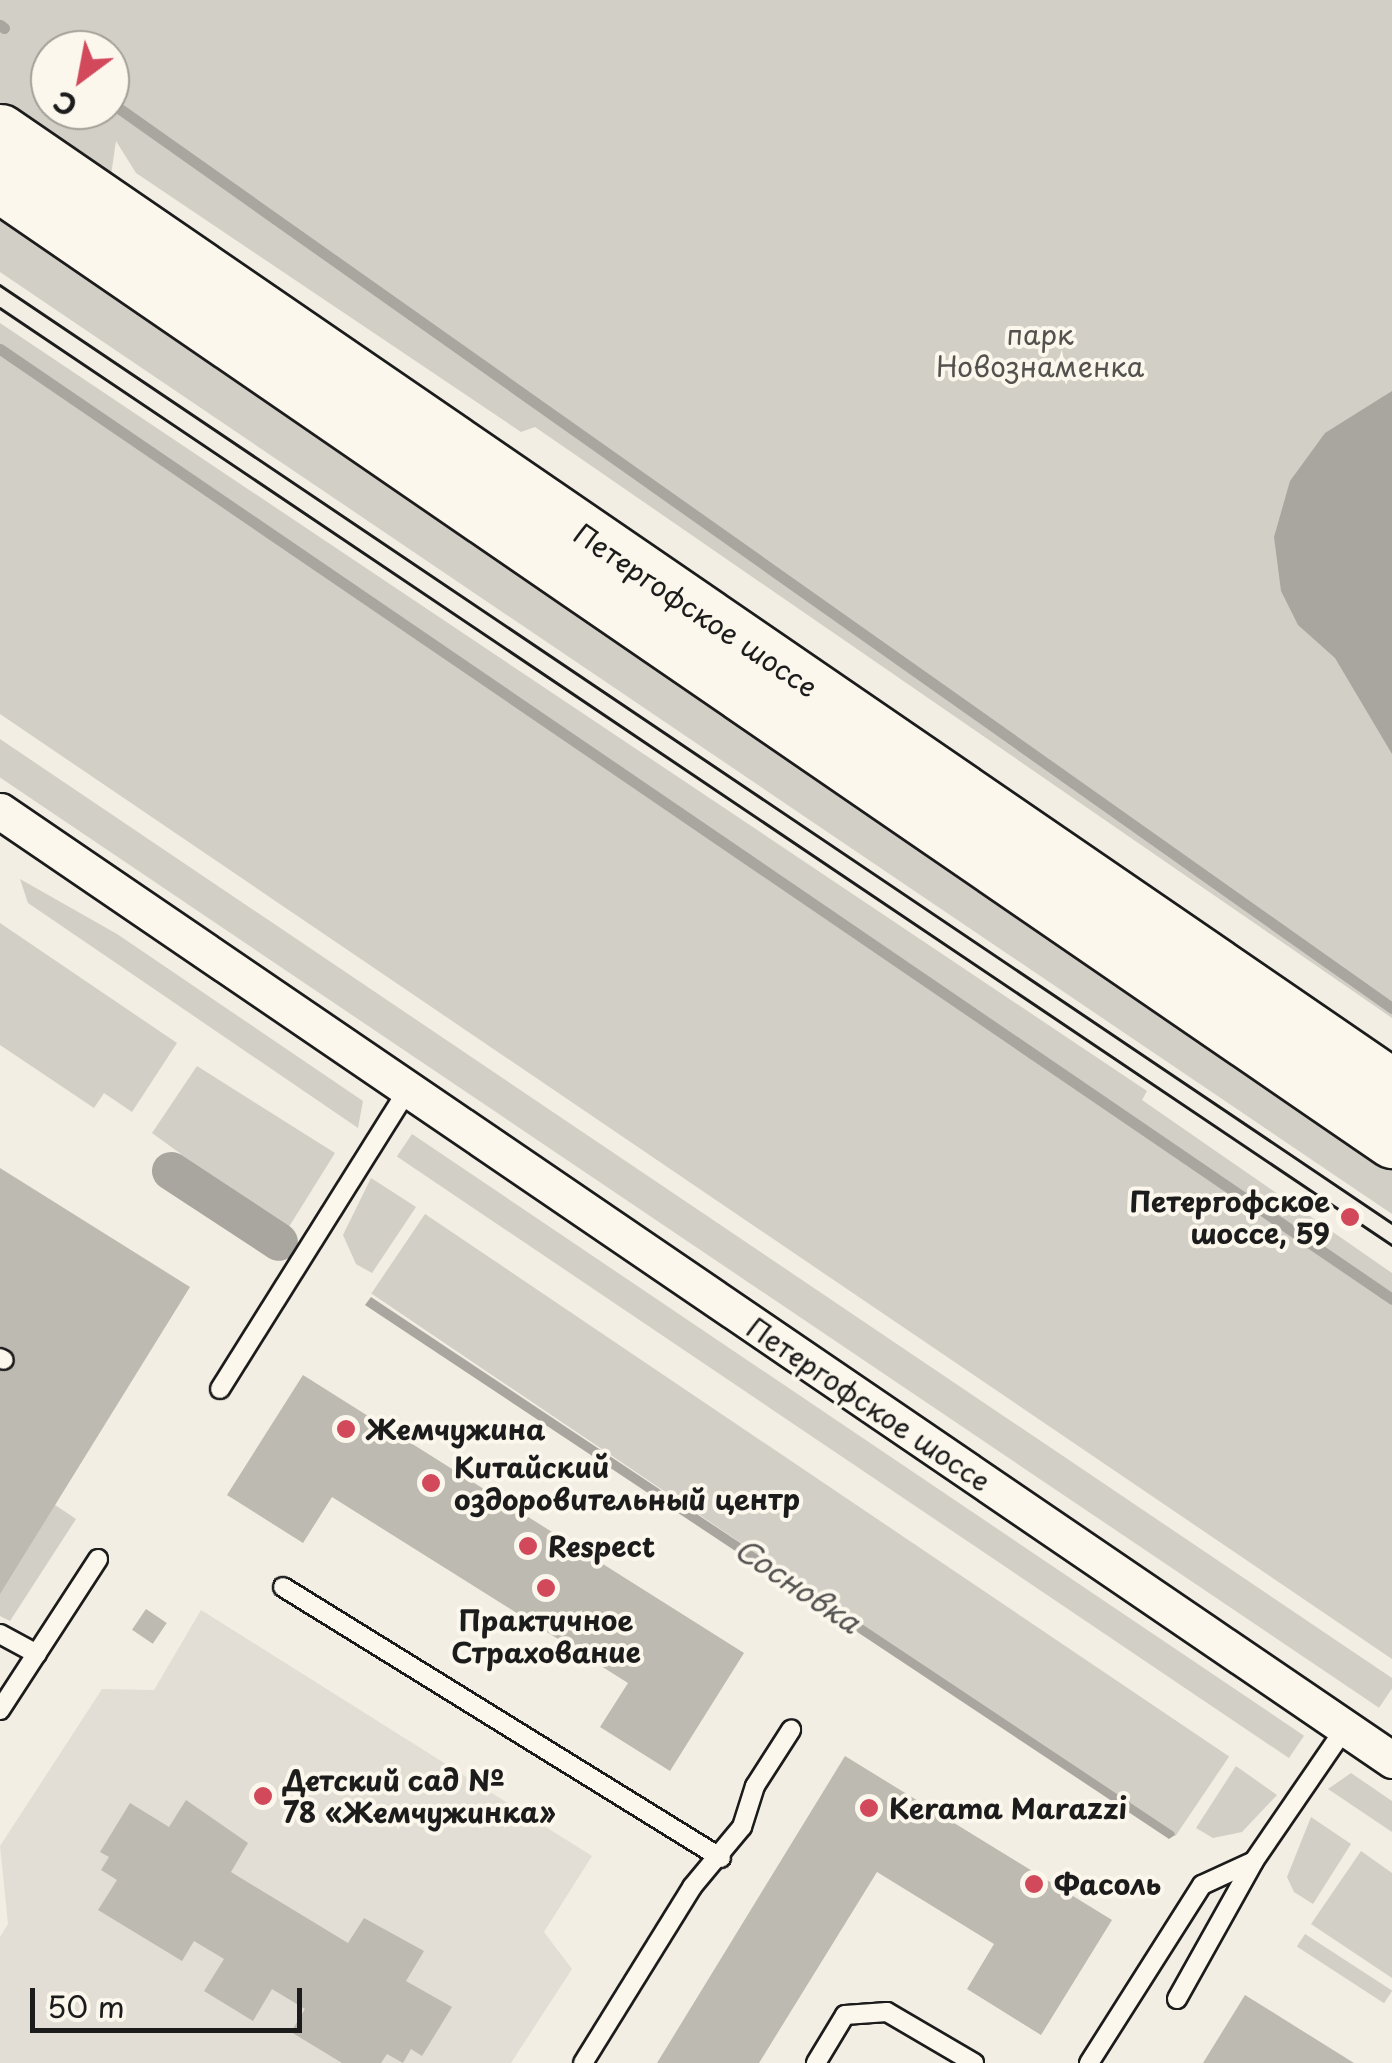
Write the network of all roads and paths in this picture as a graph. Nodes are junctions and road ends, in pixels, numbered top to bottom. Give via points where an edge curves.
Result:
1 (0, 132) edge
2 (0, 184) edge
3 (0, 811) edge
4 (1392, 1088) edge
5 (408, 1090) junction
6 (1392, 1140) edge
7 (220, 1389) dead end
8 (98, 1559) dead end
9 (283, 1586) dead end
10 (0, 1634) edge
11 (37, 1654) junction
12 (0, 1710) edge
13 (1345, 1728) junction
14 (791, 1730) dead end
15 (1392, 1760) edge
16 (721, 1858) junction
17 (1254, 1861) junction
18 (1177, 1999) dead end
19 (583, 2063) edge
20 (816, 2063) edge
21 (974, 2063) edge
22 (1088, 2063) edge

1 - 4 main road, Петергофское шоссе
2 - 6 main road, Петергофское шоссе
3 - 5 street, Петергофское шоссе
5 - 7 lane
5 - 13 street, Петергофское шоссе
8 - 11 lane
9 - 16 lane
10 - 11 lane
11 - 12 lane
13 - 15 street, Петергофское шоссе
13 - 17 lane
14 - 16 lane
16 - 19 lane via 692,1887
17 - 18 lane
17 - 22 lane via 1202,1885
20 - 21 lane via 845,2015 888,2012

